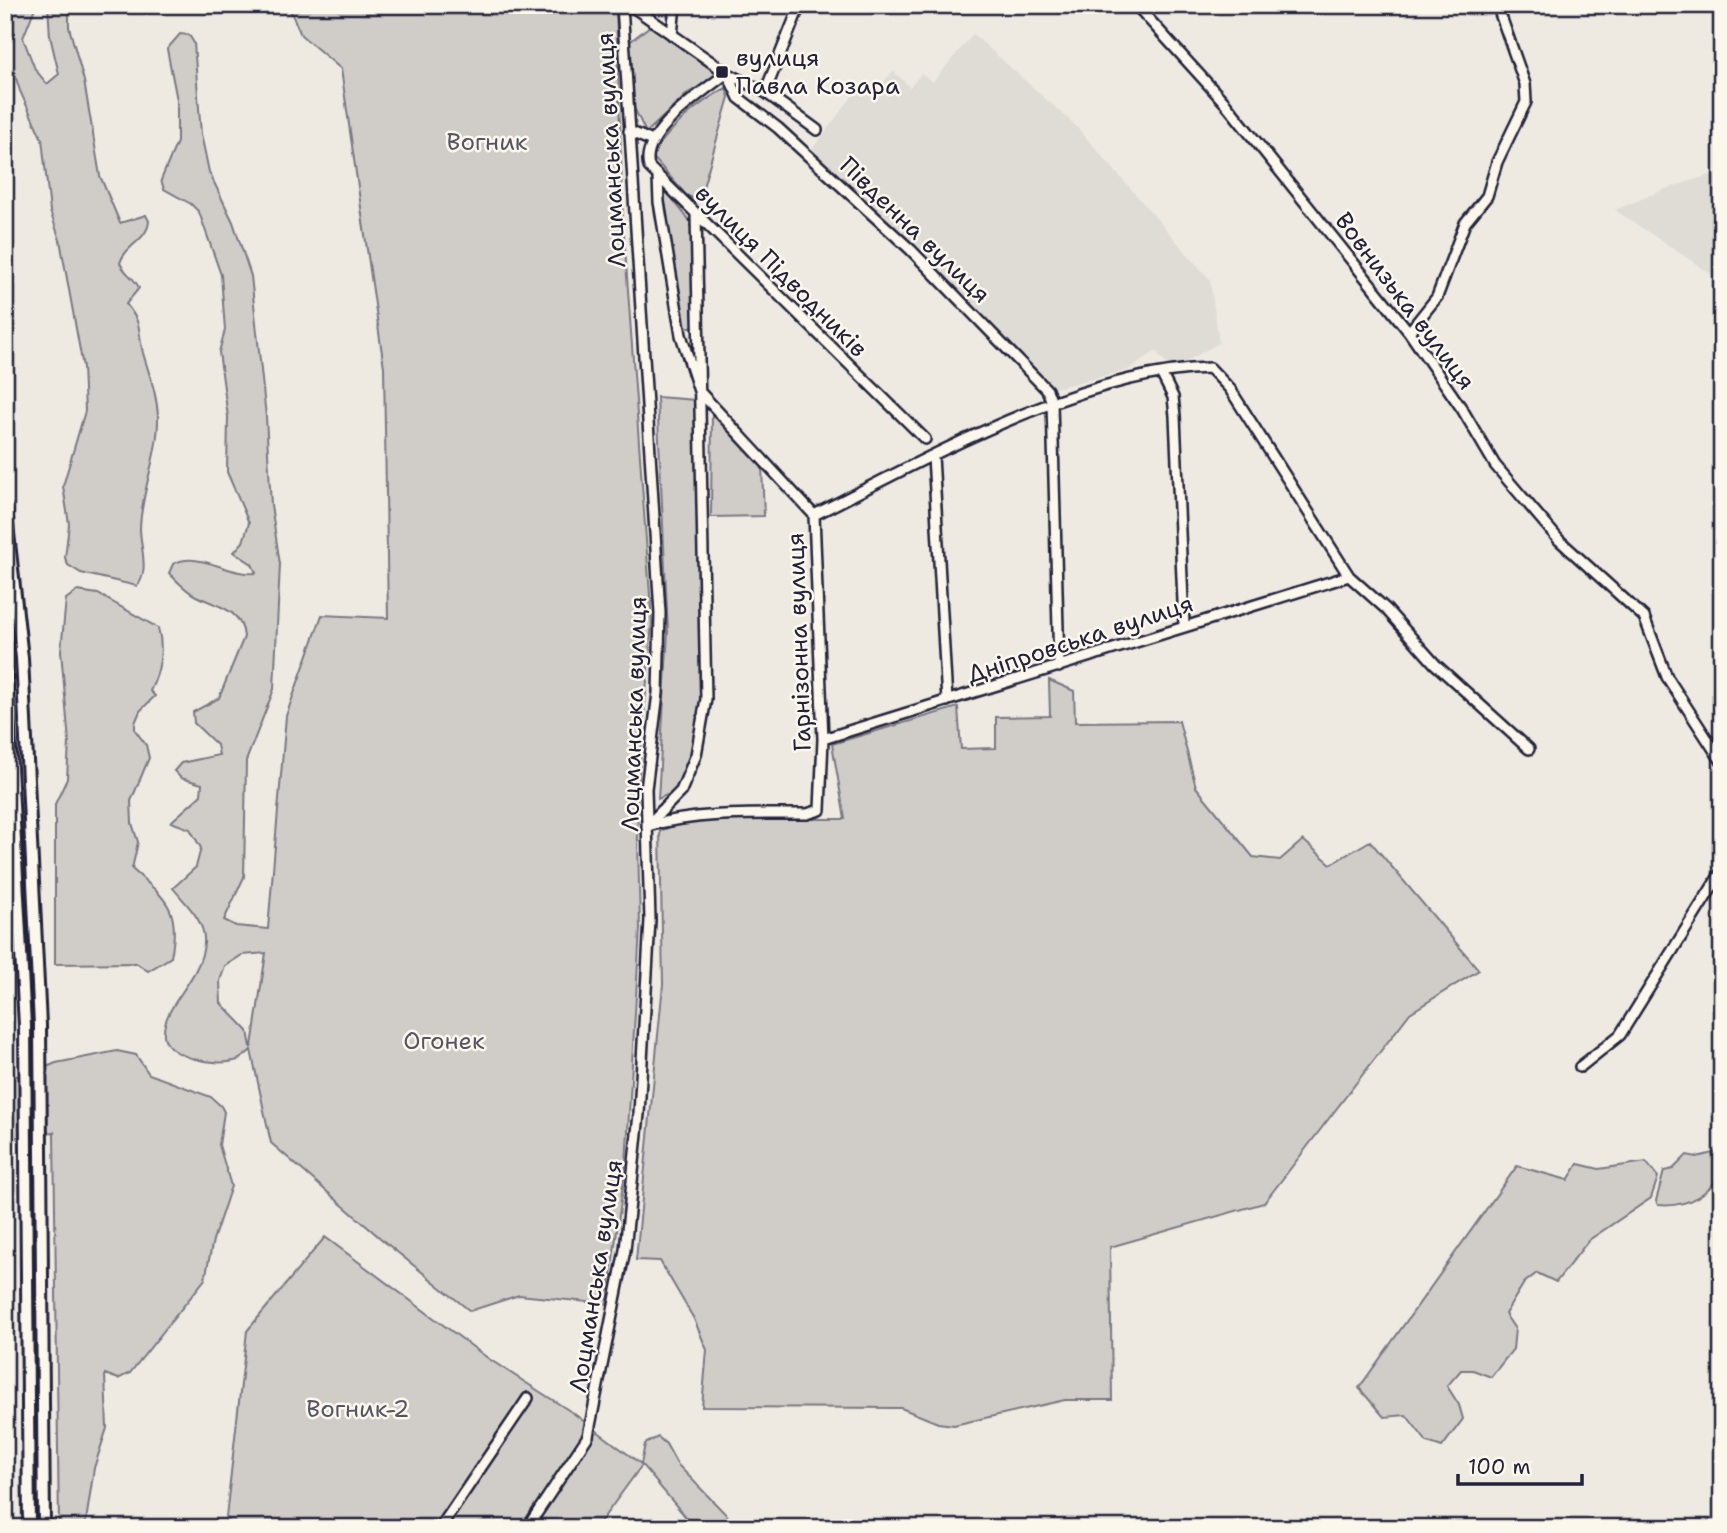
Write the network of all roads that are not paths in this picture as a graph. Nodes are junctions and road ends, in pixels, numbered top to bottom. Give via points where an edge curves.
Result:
1 (622, 5) edge
2 (630, 5) edge
3 (675, 5) edge
4 (800, 5) edge
5 (1136, 5) edge
6 (1496, 5) edge
7 (672, 35) junction
8 (727, 73) junction
9 (765, 92) junction
10 (817, 130) dead end
11 (629, 131) junction
12 (652, 141) junction
13 (658, 178) junction
14 (696, 214) junction
15 (1409, 332) junction
16 (1161, 373) junction
17 (699, 391) junction
18 (1052, 402) junction
19 (925, 439) dead end
20 (933, 456) junction
21 (5, 507) edge
22 (814, 515) junction
23 (1349, 576) junction
24 (1184, 625) junction
25 (5, 657) edge
26 (1059, 667) junction
27 (947, 701) junction
28 (823, 739) junction
29 (1529, 749) dead end
30 (1722, 762) edge
31 (647, 826) junction
32 (1722, 871) edge
33 (1580, 1067) dead end
34 (528, 1398) dead end
35 (29, 1528) edge
36 (44, 1528) edge
37 (440, 1528) edge
38 (527, 1528) edge

1 - 11 street, Лоцманська вулиця
2 - 7 street
3 - 7 street
4 - 9 street
5 - 15 street, Вовнизька вулиця via 1226,104
6 - 15 street via 1525,84 1527,102 1501,153 1487,196 1465,223 1437,297
7 - 8 street
8 - 9 street
8 - 12 street
8 - 18 street, Південна вулиця via 739,98 911,250 1035,374
9 - 10 street
11 - 12 street
11 - 31 street, Лоцманська вулиця via 660,613
12 - 13 street via 647,158
13 - 14 street, вулиця Підводників
13 - 17 street via 681,335
14 - 17 street
14 - 19 street, вулиця Підводників
15 - 30 street, Вовнизька вулиця via 1495,465 1559,540 1644,617 1667,677
16 - 18 street
16 - 23 street via 1210,368 1230,389
16 - 24 street via 1175,416
17 - 22 street, Гарнізонна вулиця
17 - 31 street via 706,699 696,755 681,791
18 - 20 street
18 - 26 street
20 - 22 street
20 - 27 street
21 - 36 main road via 23,684 40,1025
22 - 28 street, Гарнізонна вулиця
23 - 24 street, Дніпровська вулиця
23 - 29 street via 1435,664
24 - 26 street, Дніпровська вулиця
25 - 35 main road via 25,1026
26 - 27 street, Дніпровська вулиця
27 - 28 street, Дніпровська вулиця
28 - 31 street, Гарнізонна вулиця via 820,810 807,814 715,813
31 - 38 street, Лоцманська вулиця via 650,919 645,1012 634,1178 622,1269 588,1436
32 - 33 street via 1620,1035
34 - 37 street

